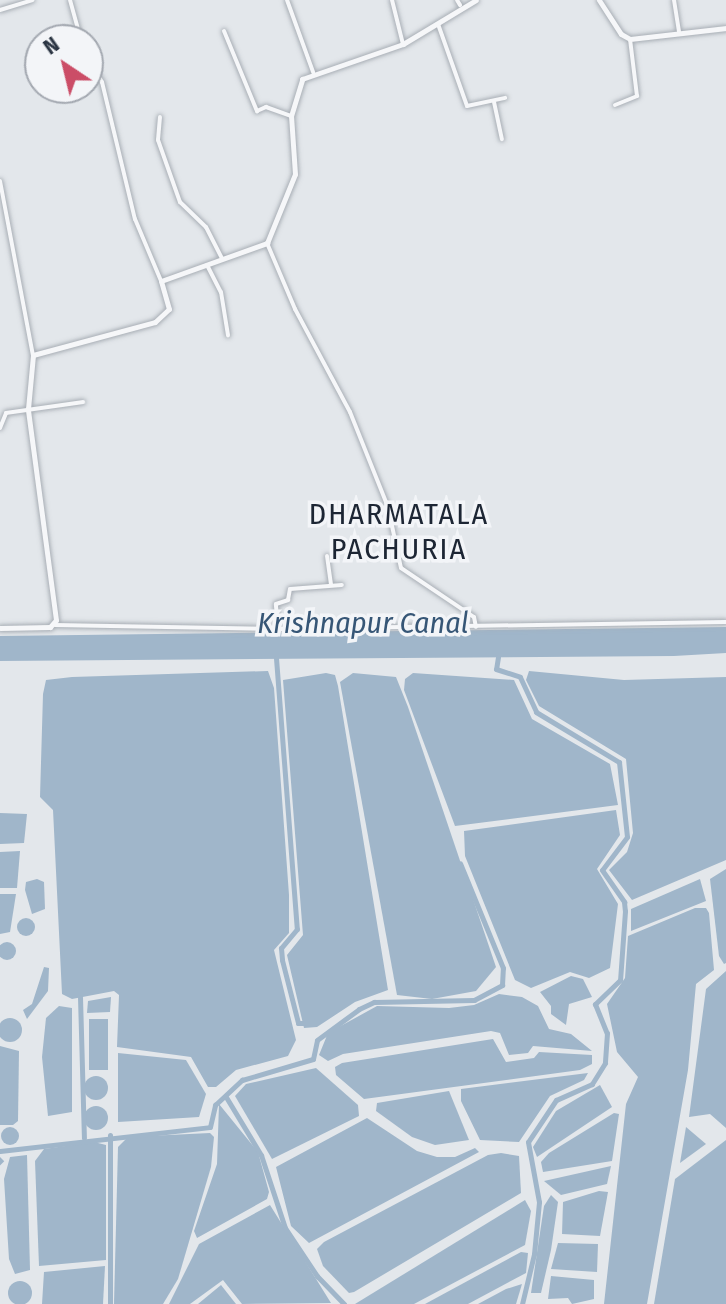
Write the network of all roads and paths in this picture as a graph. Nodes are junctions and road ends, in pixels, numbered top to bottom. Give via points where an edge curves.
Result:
1 (33, 0) edge
2 (70, 0) edge
3 (287, 0) edge
4 (392, 0) edge
5 (476, 0) edge
6 (599, 0) edge
7 (674, 0) edge
8 (459, 3) edge
9 (0, 10) edge
10 (77, 24) edge
11 (438, 24) junction
12 (726, 28) edge
13 (224, 31) dead end
14 (679, 32) junction
15 (630, 39) junction
16 (403, 44) junction
17 (313, 72) junction
18 (104, 90) edge
19 (505, 98) dead end
20 (494, 102) junction
21 (615, 105) dead end
22 (291, 116) junction
23 (160, 117) dead end
24 (502, 139) dead end
25 (0, 181) edge
26 (267, 243) junction
27 (222, 259) junction
28 (207, 265) junction
29 (161, 281) junction
30 (228, 335) dead end
31 (33, 355) junction
32 (83, 402) dead end
33 (28, 409) junction
34 (0, 428) edge
35 (327, 556) dead end
36 (331, 585) junction
37 (342, 585) dead end
38 (726, 622) edge
39 (55, 625) junction
40 (476, 627) junction
41 (0, 628) edge
42 (278, 629) junction

1 - 9 street
2 - 10 street
3 - 17 street
4 - 16 street
5 - 8 street
6 - 15 street
7 - 14 street
8 - 11 street
11 - 16 street
11 - 20 street via 467,106
12 - 14 street
13 - 22 street via 257,111 266,107
14 - 15 street
15 - 21 street via 637,96
16 - 17 street via 352,65
17 - 22 street via 299,83
18 - 29 street via 135,219
19 - 20 street
20 - 24 street
22 - 26 street via 295,174
23 - 27 street via 158,140 180,202 206,227
25 - 31 street
26 - 27 street
26 - 40 street via 350,412 388,507 401,568 474,617
27 - 28 street
28 - 29 street
28 - 30 street via 221,292
29 - 31 street via 169,309 162,319
31 - 33 street
32 - 33 street
33 - 34 street via 6,413
33 - 39 street
35 - 36 street
36 - 37 street
36 - 42 street via 290,589 289,599 276,604
38 - 40 street
39 - 41 street
39 - 42 street
40 - 42 street

